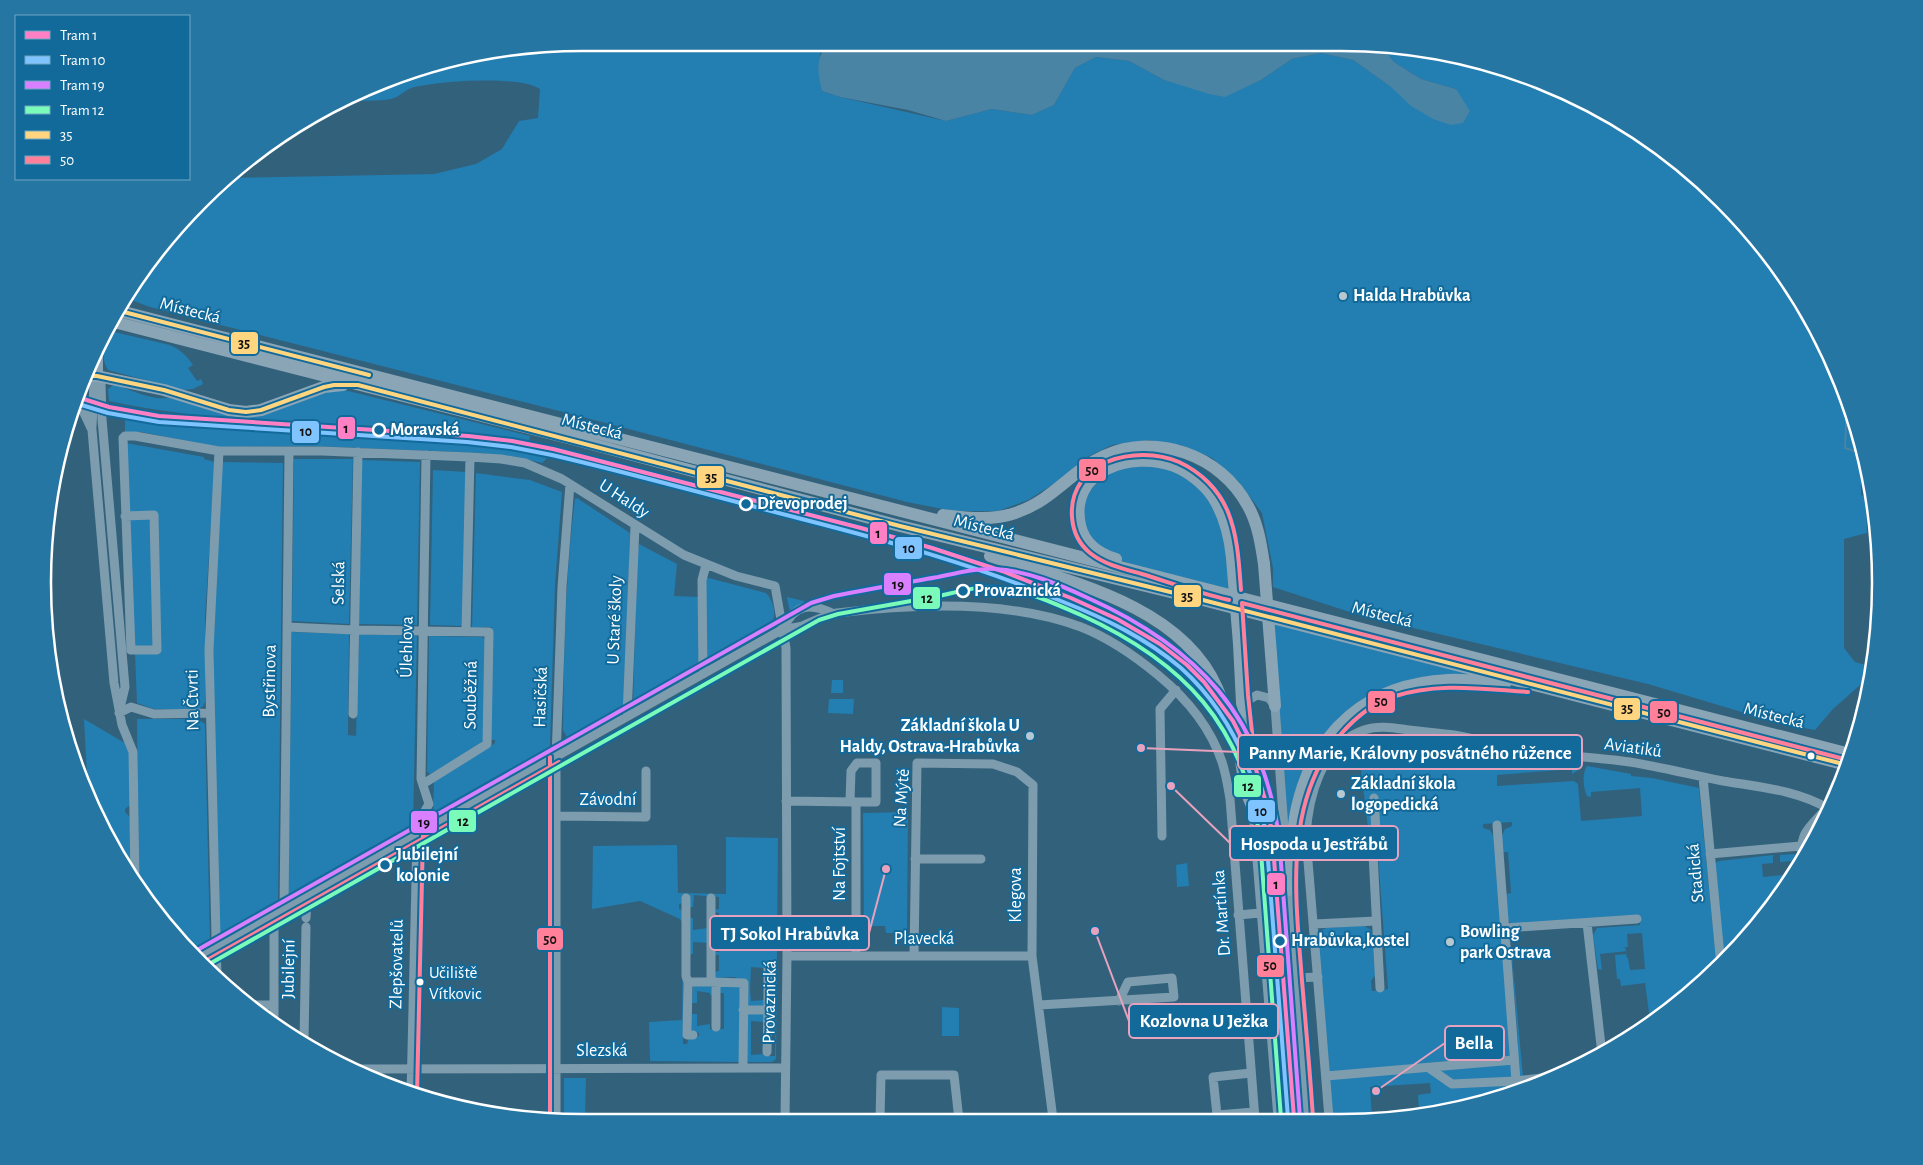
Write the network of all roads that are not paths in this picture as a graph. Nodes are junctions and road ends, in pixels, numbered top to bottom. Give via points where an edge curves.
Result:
1 (125, 312) edge
2 (119, 323) edge
3 (93, 376) edge
4 (93, 377) edge
5 (92, 378) edge
6 (358, 385) junction
7 (81, 408) edge
8 (92, 430) junction
9 (219, 452) junction
10 (289, 452) junction
11 (358, 452) junction
12 (426, 455) junction
13 (470, 456) junction
14 (570, 484) junction
15 (901, 511) junction
16 (125, 516) junction
17 (635, 526) junction
18 (900, 526) junction
19 (706, 565) junction
20 (775, 586) joint
21 (1204, 588) junction
22 (834, 614) junction
23 (287, 626) junction
24 (783, 629) junction
25 (354, 630) junction
26 (423, 631) junction
27 (466, 631) junction
28 (703, 674) junction
29 (1542, 687) junction
30 (1176, 690) junction
31 (1275, 706) junction
32 (1244, 712) junction
33 (119, 713) junction
34 (210, 713) junction
35 (353, 714) dead end
36 (628, 716) junction
37 (1844, 752) edge
38 (556, 757) junction
39 (1840, 763) edge
40 (646, 771) dead end
41 (1703, 777) junction
42 (423, 784) junction
43 (1033, 785) joint
44 (1374, 798) dead end
45 (786, 802) junction
46 (853, 802) junction
47 (1822, 806) edge
48 (1253, 808) junction
49 (556, 816) junction
50 (1497, 824) dead end
51 (1812, 826) edge
52 (417, 835) junction
53 (1162, 836) dead end
54 (1801, 846) joint
55 (1710, 854) junction
56 (915, 859) junction
57 (981, 860) dead end
58 (135, 868) edge
59 (1289, 890) junction
60 (307, 896) junction
61 (686, 898) dead end
62 (711, 898) dead end
63 (284, 910) junction
64 (1260, 913) junction
65 (1238, 915) junction
66 (274, 916) junction
67 (1637, 919) dead end
68 (1376, 920) junction
69 (1586, 923) junction
70 (1314, 924) junction
71 (1505, 928) junction
72 (216, 948) junction
73 (204, 955) edge
74 (914, 955) junction
75 (1719, 955) edge
76 (787, 956) junction
77 (856, 956) junction
78 (1032, 956) junction
79 (217, 967) edge
80 (768, 968) dead end
81 (1318, 977) junction
82 (1296, 978) junction
83 (688, 982) junction
84 (714, 982) junction
85 (1380, 988) dead end
86 (1119, 1001) junction
87 (260, 1005) edge
88 (274, 1005) junction
89 (1039, 1005) junction
90 (744, 1010) junction
91 (768, 1010) junction
92 (274, 1015) edge
93 (716, 1027) dead end
94 (304, 1035) edge
95 (693, 1035) dead end
96 (1601, 1046) edge
97 (767, 1052) dead end
98 (1514, 1060) junction
99 (556, 1068) junction
100 (743, 1068) junction
101 (784, 1068) junction
102 (1429, 1068) junction
103 (371, 1069) edge
104 (411, 1070) junction
105 (1251, 1073) junction
106 (1326, 1076) junction
107 (1526, 1080) edge
108 (1516, 1081) junction
109 (411, 1086) edge
110 (556, 1113) edge
111 (785, 1114) edge
112 (880, 1114) edge
113 (957, 1114) edge
114 (1052, 1114) edge
115 (1217, 1114) edge
116 (1255, 1114) edge
117 (1278, 1114) edge
118 (1307, 1114) edge
119 (1329, 1114) edge

1 - 15 highway, Místecká
2 - 6 highway, Místecká
3 - 6 highway via 169,391 235,411 252,412 324,387
4 - 33 street via 101,383 125,687
5 - 8 street
6 - 18 highway, Místecká
7 - 8 street
8 - 33 street
9 - 10 street, U Haldy
9 - 16 street, U Haldy via 135,436 123,438
9 - 34 street, Na Čtvrti via 209,650
10 - 11 street, U Haldy
10 - 23 street, Bystřinova
11 - 12 street, U Haldy
11 - 25 street, Selská
12 - 13 street, U Haldy
12 - 26 street, Úlehlova
13 - 14 street, U Haldy via 525,463
13 - 27 street
14 - 17 street, U Haldy
14 - 38 street, Hasičská via 562,587
15 - 21 highway, Místecká
15 - 31 highway, bridge via 974,518 1008,516 1047,498 1086,466 1122,449 1144,446 1168,448 1209,463 1237,490 1249,507 1261,542
16 - 16 street via 154,515 157,650 131,650
17 - 19 street, U Haldy
17 - 36 street, U Staré školy
18 - 29 highway, Místecká
18 - 48 highway via 1104,593 1166,628 1191,651 1217,688
19 - 20 street, U Haldy
19 - 28 street via 702,580
20 - 24 street, Provaznická
21 - 32 highway, bridge via 1110,557 1092,547 1082,532 1078,513 1079,500 1087,484 1109,467 1133,461 1162,463 1182,470 1206,489 1217,504 1227,530 1232,558
21 - 37 highway, Místecká
22 - 24 street via 800,627
22 - 24 street via 819,607 806,607 789,616
22 - 30 street via 894,608 966,608 1012,611 1058,620 1106,638 1143,662
23 - 25 street
23 - 63 street, Bystřinova
24 - 28 street
24 - 45 street, Provaznická via 786,648
25 - 26 street
25 - 35 street, Selská
26 - 27 street
26 - 42 street, Úlehlova
27 - 42 street, Souběžná via 488,632 487,744
28 - 36 street
29 - 39 highway, Místecká
29 - 59 highway via 1468,680 1427,682 1388,692 1360,707 1335,729 1306,778 1295,818
30 - 53 street via 1160,709
30 - 65 street, Dr. Martínka via 1197,714 1223,763 1230,799
31 - 32 street via 1267,697 1255,696 1247,701
31 - 59 street
32 - 48 street
33 - 34 street via 131,707 154,714
33 - 58 street via 132,752
34 - 72 street, Na Čtvrti
36 - 38 street
38 - 49 street, Hasičská
38 - 52 street
40 - 49 street, Závodní via 646,817
41 - 47 street, Aviatiků via 1784,792
41 - 55 street, Stadická
41 - 70 street, Aviatiků via 1630,762 1524,751 1455,735 1374,727 1349,737 1326,762 1315,787 1306,842
42 - 52 street, Úlehlova via 428,804 420,819
43 - 56 street, Na Mýtě via 1017,772 993,764 917,762
43 - 78 street, Klegova
44 - 68 street via 1376,832 1372,835
45 - 46 street
45 - 76 street, Provaznická
46 - 46 street, Na Fojtství via 876,802 876,763 857,763 851,771
46 - 77 street, Na Fojtství
48 - 64 street
49 - 99 street, Hasičská
50 - 71 street
51 - 54 street via 1804,835
52 - 60 street
52 - 104 street, Zlepšovatelů
54 - 55 street
55 - 75 street, Stadická
56 - 57 street
56 - 74 street, Na Mýtě
59 - 82 street
60 - 63 street
60 - 94 street, Jubilejní
61 - 83 street
62 - 84 street
63 - 66 street
64 - 65 street
64 - 117 street
65 - 105 street, Dr. Martínka
66 - 72 street
66 - 88 street
67 - 69 street
68 - 70 street
68 - 85 street
69 - 71 street
69 - 96 street
70 - 81 street, Aviatiků
71 - 98 street
72 - 73 street
72 - 79 street, Na Čtvrti
74 - 77 street, Plavecká
74 - 78 street, Plavecká
76 - 77 street, Plavecká
76 - 101 street, Provaznická
78 - 89 street, Klegova
80 - 91 street
81 - 82 street
81 - 106 street, Aviatiků
82 - 118 street
83 - 84 street, Provaznická
83 - 95 street via 688,1035
84 - 90 street, Provaznická via 744,983
84 - 93 street
86 - 86 street via 1174,997 1172,978 1128,982
86 - 89 street
87 - 88 street
88 - 92 street
89 - 114 street, Klegova
90 - 91 street
90 - 100 street, Provaznická
91 - 97 street
98 - 102 street
98 - 108 street
99 - 100 street, Slezská
99 - 104 street, Slezská
99 - 110 street, Hasičská
100 - 101 street, Slezská
101 - 111 street, Provaznická
102 - 106 street
102 - 108 street via 1452,1084
103 - 104 street, Slezská
104 - 109 street, Zlepšovatelů
105 - 115 street via 1213,1077
105 - 116 street, Dr. Martínka
106 - 119 street, Aviatiků
107 - 108 street
112 - 113 street via 882,1075 954,1075

